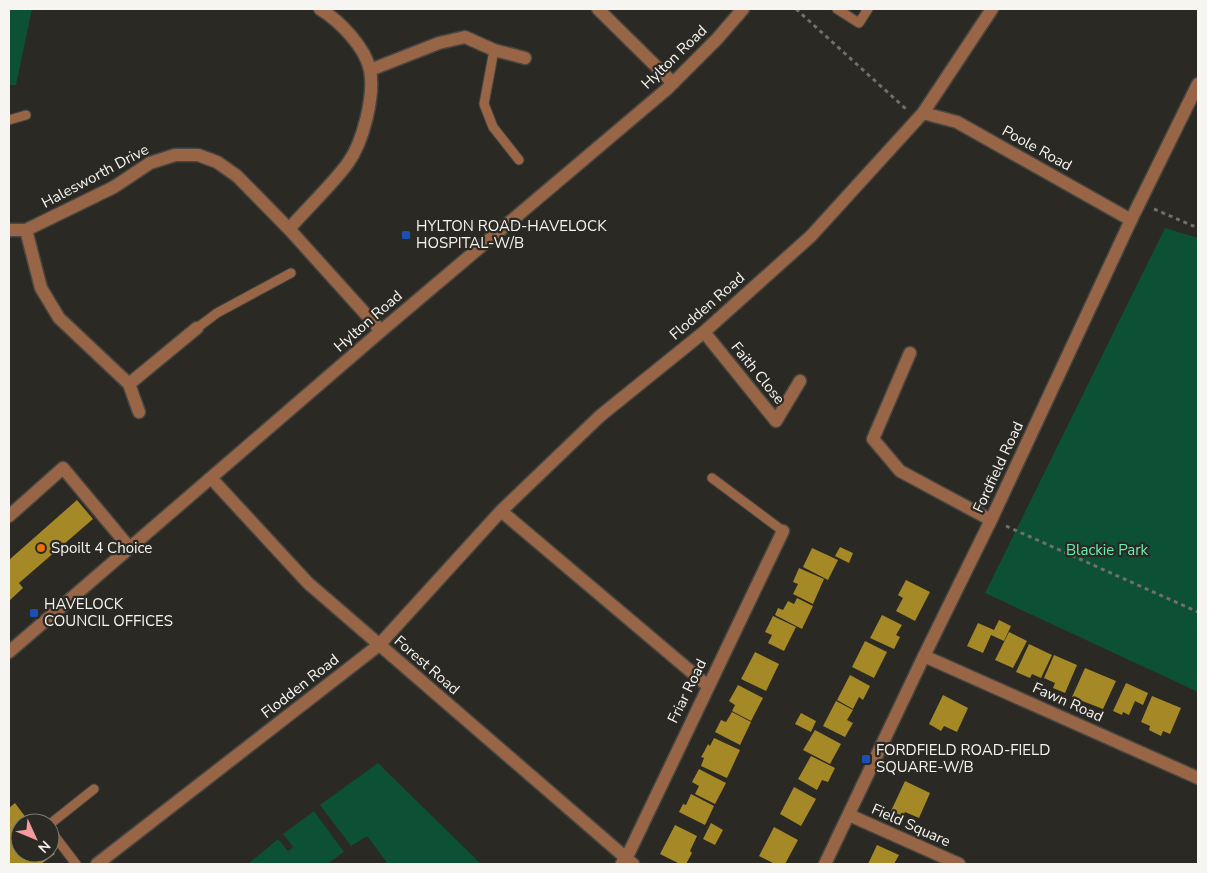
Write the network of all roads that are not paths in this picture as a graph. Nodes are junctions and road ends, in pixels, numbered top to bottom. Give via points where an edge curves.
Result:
1 (320, 9) edge
2 (598, 9) edge
3 (743, 9) edge
4 (837, 9) edge
5 (868, 9) edge
6 (992, 9) edge
7 (494, 50) junction
8 (525, 58) dead end
9 (370, 70) junction
10 (674, 83) junction
11 (1198, 84) edge
12 (26, 116) dead end
13 (920, 116) junction
14 (9, 120) edge
15 (519, 160) dead end
16 (1131, 220) junction
17 (289, 229) junction
18 (9, 230) edge
19 (26, 230) junction
20 (291, 273) dead end
21 (197, 328) joint
22 (382, 331) junction
23 (704, 332) junction
24 (910, 353) dead end
25 (800, 381) dead end
26 (129, 384) junction
27 (140, 412) dead end
28 (211, 478) junction
29 (712, 478) dead end
30 (501, 511) junction
31 (9, 516) edge
32 (991, 520) junction
33 (783, 530) joint
34 (129, 547) junction
35 (379, 645) junction
36 (9, 652) edge
37 (924, 656) junction
38 (708, 686) junction
39 (1198, 778) edge
40 (94, 789) dead end
41 (849, 815) junction
42 (60, 816) edge
43 (60, 843) edge
44 (626, 862) edge
45 (76, 864) edge
46 (97, 864) edge
47 (825, 864) edge
48 (959, 864) edge

1 - 9 street via 335,18 358,45
2 - 10 street
3 - 10 street, Hylton Road
4 - 5 lane via 860,23
6 - 13 street, Flodden Road
7 - 8 street
7 - 9 street via 465,37 439,42
7 - 15 lane via 484,104 493,127
9 - 17 street via 370,104 362,134 349,162
10 - 22 street, Hylton Road
11 - 16 street, Fordfield Road
12 - 14 lane
13 - 16 street, Poole Road via 957,122
13 - 23 street, Flodden Road via 811,236
16 - 32 street, Fordfield Road
17 - 19 street, Halesworth Drive via 237,176 217,162 198,155 175,156 150,163 114,187
17 - 22 street, Halesworth Drive
18 - 19 street, Halesworth Drive
19 - 26 street via 41,288 59,318
20 - 21 lane via 217,313
21 - 26 street
22 - 28 street, Hylton Road
23 - 25 street, Faith Close via 776,421
23 - 30 street, Flodden Road via 600,416
24 - 32 street via 873,439 900,471
26 - 27 street
28 - 34 street, Hylton Road
28 - 35 street, Forest Road via 308,583
29 - 33 lane
30 - 35 street, Flodden Road
30 - 38 street
31 - 34 street via 63,468
32 - 37 street, Fordfield Road
33 - 38 street, Friar Road
34 - 36 street, Hylton Road
35 - 44 street, Forest Road
35 - 46 street, Flodden Road
37 - 39 street, Fawn Road
37 - 41 street, Fordfield Road
38 - 44 street, Friar Road
40 - 42 lane
41 - 47 street, Fordfield Road
41 - 48 street, Field Square
43 - 45 lane

